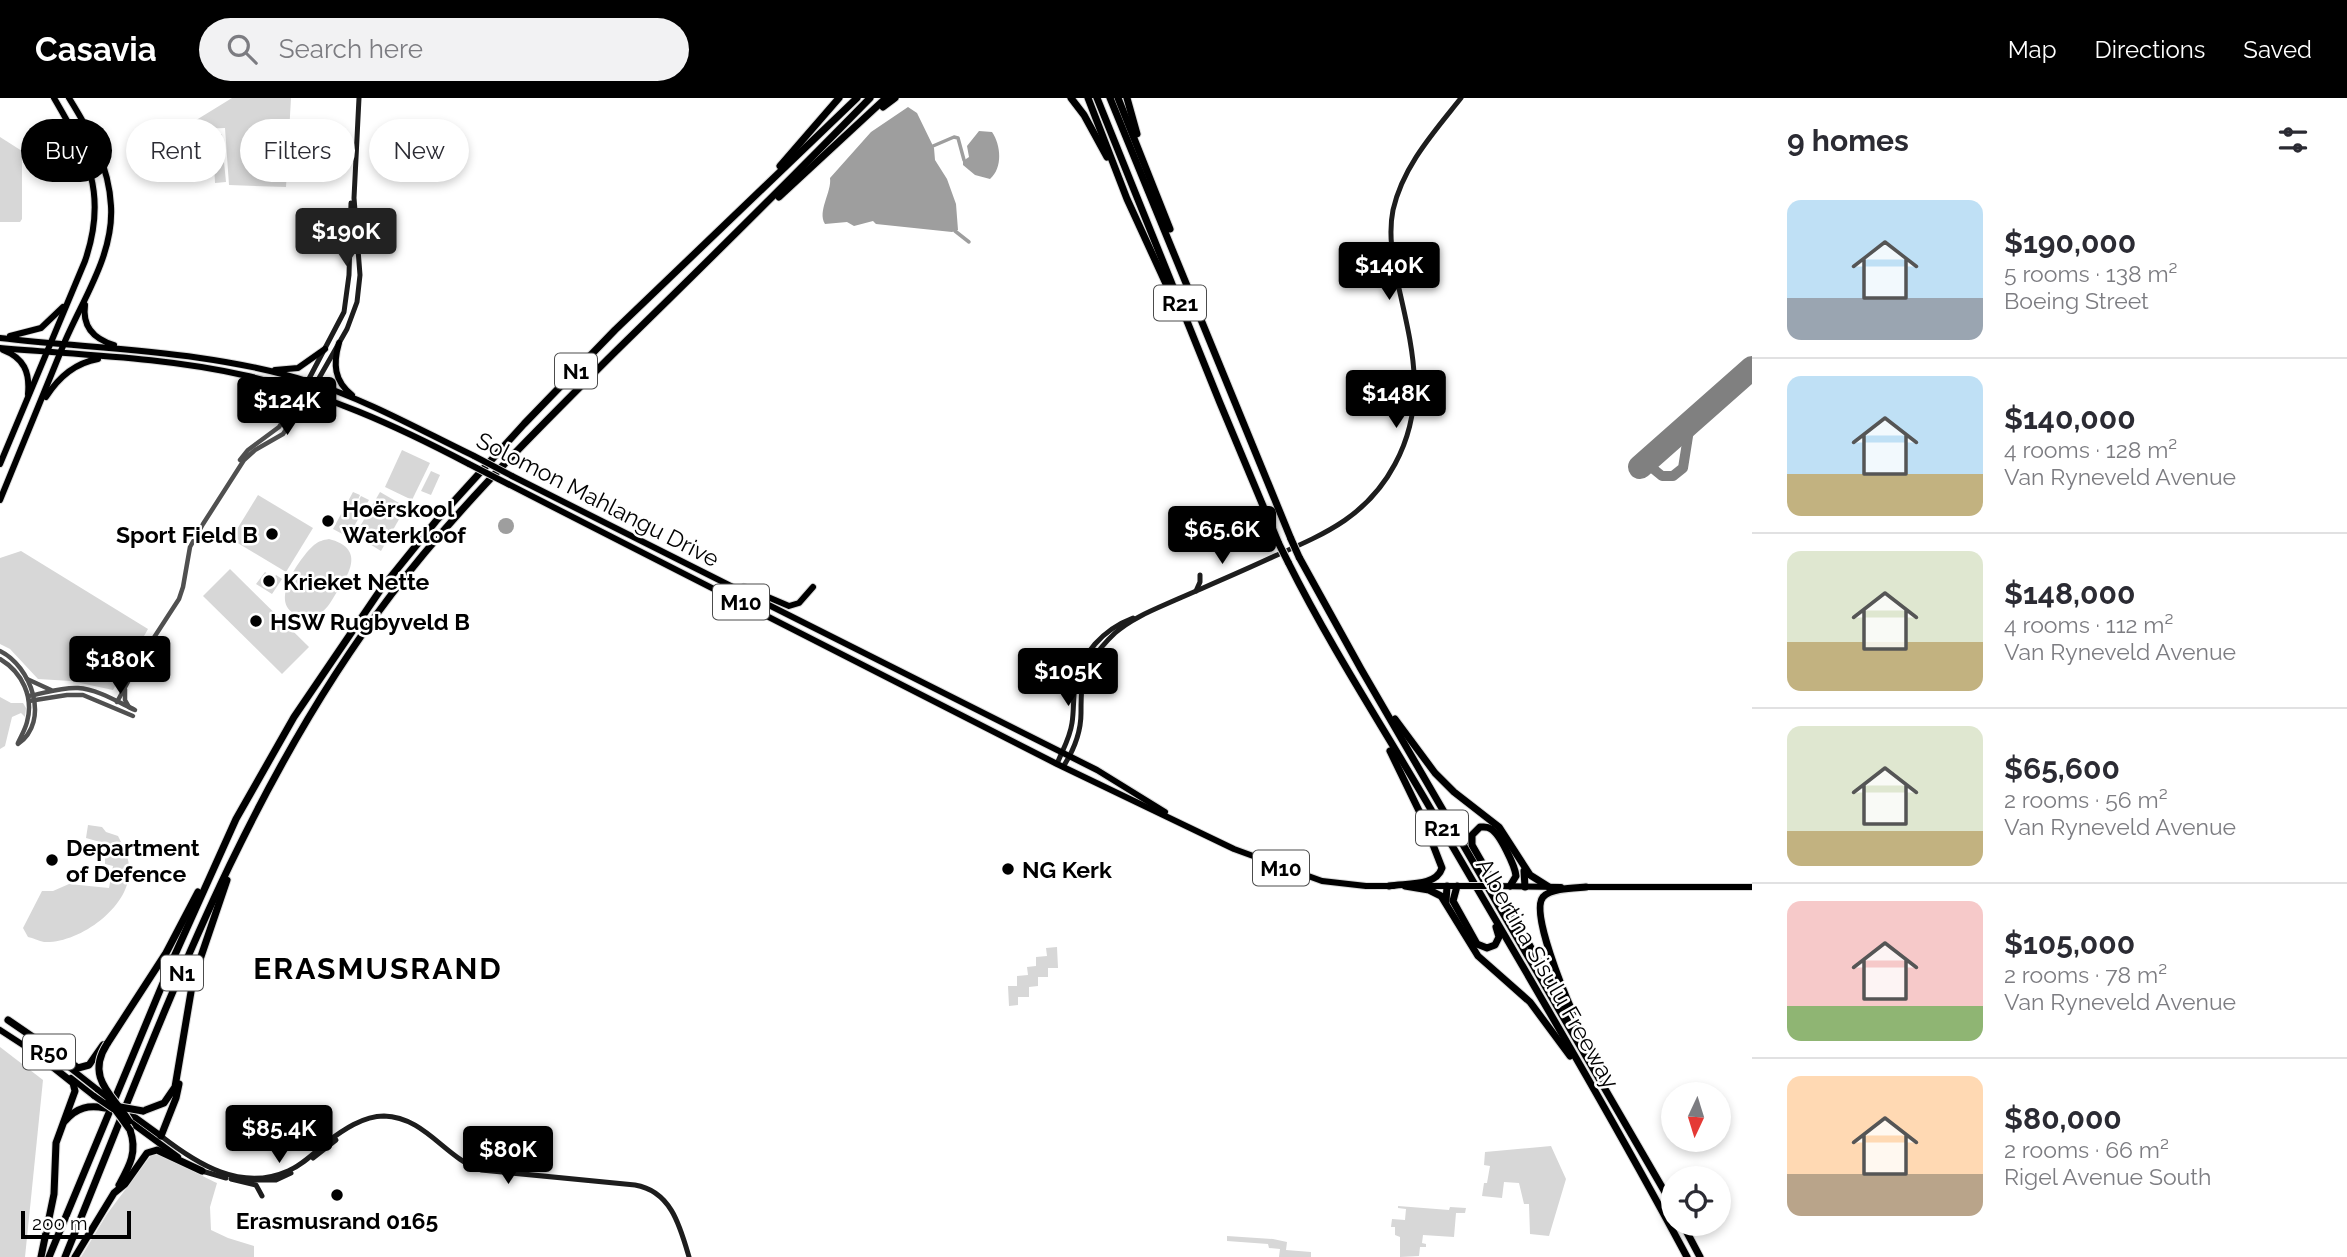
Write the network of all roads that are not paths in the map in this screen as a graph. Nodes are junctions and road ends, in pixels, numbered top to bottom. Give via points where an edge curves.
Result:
1 (54, 98) edge
2 (69, 98) edge
3 (357, 98) edge
4 (840, 98) edge
5 (857, 98) edge
6 (870, 98) edge
7 (886, 98) edge
8 (895, 98) edge
9 (1071, 98) edge
10 (1088, 98) edge
11 (1097, 98) edge
12 (1110, 98) edge
13 (1118, 98) edge
14 (1127, 98) edge
15 (1461, 98) edge
16 (860, 124) junction
17 (1154, 185) junction
18 (1127, 199) junction
19 (752, 200) junction
20 (701, 267) junction
21 (89, 291) junction
22 (69, 300) junction
23 (0, 337) edge
24 (339, 343) junction
25 (51, 344) junction
26 (63, 345) junction
27 (0, 349) edge
28 (126, 349) junction
29 (325, 349) junction
30 (47, 352) junction
31 (60, 353) junction
32 (110, 357) junction
33 (266, 372) junction
34 (307, 381) junction
35 (316, 384) junction
36 (306, 393) junction
37 (28, 399) junction
38 (1233, 400) junction
39 (1220, 403) junction
40 (385, 412) junction
41 (30, 425) junction
42 (0, 464) edge
43 (0, 500) edge
44 (685, 562) junction
45 (1200, 575) dead end
46 (813, 587) dead end
47 (1196, 591) junction
48 (1147, 613) junction
49 (0, 651) edge
50 (0, 659) edge
51 (1361, 669) junction
52 (1349, 674) junction
53 (26, 678) junction
54 (125, 688) junction
55 (55, 690) junction
56 (120, 696) junction
57 (106, 697) junction
58 (31, 698) junction
59 (97, 700) junction
60 (117, 702) junction
61 (133, 711) junction
62 (1061, 752) junction
63 (1070, 757) junction
64 (1060, 766) junction
65 (1419, 789) junction
66 (1181, 822) junction
67 (239, 847) junction
68 (1517, 854) junction
69 (208, 876) junction
70 (1389, 886) junction
71 (1405, 886) junction
72 (1447, 886) junction
73 (1458, 886) junction
74 (1510, 886) junction
75 (1525, 887) junction
76 (1549, 887) junction
77 (1586, 887) junction
78 (1752, 887) edge
79 (1446, 903) junction
80 (4, 1017) edge
81 (123, 1020) junction
82 (0, 1030) edge
83 (184, 1034) junction
84 (34, 1052) junction
85 (1607, 1082) junction
86 (96, 1093) junction
87 (1596, 1094) junction
88 (117, 1109) junction
89 (137, 1127) junction
90 (349, 1128) junction
91 (159, 1139) junction
92 (56, 1158) junction
93 (202, 1171) junction
94 (1654, 1171) junction
95 (231, 1179) junction
96 (1661, 1184) edge
97 (114, 1193) junction
98 (262, 1196) dead end
99 (1689, 1236) edge
100 (41, 1257) edge
101 (49, 1257) edge
102 (65, 1257) edge
103 (75, 1257) edge
104 (688, 1257) edge
105 (1687, 1257) edge
106 (1700, 1257) edge

1 - 22 main road via 83,155 96,200 92,242
2 - 21 main road via 105,166 112,210
3 - 24 main road via 354,207 360,275 356,302
3 - 29 main road via 348,295 340,323
4 - 19 highway
5 - 19 highway, N1
6 - 20 highway, N1
7 - 16 highway
8 - 16 highway
9 - 18 highway
10 - 18 highway
11 - 39 highway, Albertina Sisulu Freeway / R21
12 - 38 highway, Albertina Sisulu Freeway / R21
13 - 17 highway
14 - 17 highway
15 - 47 main road via 1419,153 1397,211 1396,273 1416,382 1404,446 1368,502 1329,532
16 - 20 highway
17 - 38 highway
18 - 39 highway
19 - 69 highway, N1 via 615,330 498,452 381,589 294,717
20 - 67 highway, N1 via 503,464 390,596 331,681
21 - 26 main road
21 - 28 main road via 84,316 90,331 98,340
22 - 23 main road via 41,328
22 - 25 main road
23 - 25 main road, Solomon Mahlangu Drive
24 - 35 main road
24 - 40 main road via 335,364 340,382 351,394
25 - 26 main road, Solomon Mahlangu Drive
25 - 30 main road
26 - 28 main road, Solomon Mahlangu Drive
26 - 31 main road
27 - 30 main road, Solomon Mahlangu Drive
27 - 37 main road via 13,354 26,368
28 - 33 main road, Solomon Mahlangu Drive
29 - 33 main road via 298,368
29 - 34 main road
30 - 31 main road, Solomon Mahlangu Drive
30 - 37 main road
31 - 32 main road, Solomon Mahlangu Drive
31 - 41 main road
32 - 36 main road, Solomon Mahlangu Drive via 243,375
32 - 41 main road via 67,372 50,389
33 - 34 main road, Solomon Mahlangu Drive
34 - 35 main road, Solomon Mahlangu Drive
34 - 36 main road
35 - 36 main road
35 - 40 main road, Solomon Mahlangu Drive
36 - 54 street via 283,434 246,457 203,524 190,547 179,599
36 - 64 main road, Solomon Mahlangu Drive / M10, bridge via 377,419 469,464
37 - 42 main road
38 - 51 highway, Albertina Sisulu Freeway / R21, bridge via 1299,556
39 - 52 highway, Albertina Sisulu Freeway / R21, bridge via 1279,544
40 - 44 main road, Solomon Mahlangu Drive / M10, bridge
41 - 43 main road
44 - 46 main road via 789,606 800,603
44 - 62 main road, Solomon Mahlangu Drive / M10
45 - 47 main road
47 - 48 main road
48 - 62 main road via 1112,628 1088,652 1077,676 1072,724
48 - 63 main road via 1115,633 1096,654 1088,669 1081,726
49 - 53 street via 14,660
50 - 58 street via 17,672
51 - 68 highway via 1423,759 1454,792 1499,827
51 - 94 highway, Albertina Sisulu Freeway / R21
52 - 65 highway, Albertina Sisulu Freeway / R21
52 - 70 highway via 1399,768 1441,864 1434,880
53 - 55 street
53 - 58 street
54 - 56 street
54 - 61 street via 125,700
55 - 57 street via 81,688
55 - 58 street
56 - 57 street
56 - 60 street
57 - 60 street
58 - 58 street via 29,730 18,744 26,724
58 - 59 street via 77,694
59 - 60 street
59 - 61 street
60 - 61 street
60 - 61 street
62 - 63 main road, Solomon Mahlangu Drive / M10
62 - 64 main road
63 - 64 main road
63 - 66 main road, Solomon Mahlangu Drive / M10
64 - 66 main road, Solomon Mahlangu Drive / M10
65 - 73 highway via 1495,925 1499,937 1493,947 1474,942 1453,901
65 - 87 highway, Albertina Sisulu Freeway / R21
66 - 70 main road, Solomon Mahlangu Drive / M10 via 1234,849 1307,877
67 - 83 highway via 196,967
67 - 102 highway, N1
68 - 75 highway
68 - 76 highway via 1530,875
69 - 81 highway
69 - 101 highway, N1
70 - 71 main road, Solomon Mahlangu Drive / M10
71 - 72 main road, Solomon Mahlangu Drive / M10
71 - 79 highway via 1436,893
72 - 73 main road, Solomon Mahlangu Drive / M10
72 - 79 highway
73 - 74 main road, Solomon Mahlangu Drive / M10, bridge
74 - 75 main road, Solomon Mahlangu Drive / M10
74 - 85 highway via 1515,868 1496,832 1480,827 1472,835 1472,845
75 - 76 main road, Solomon Mahlangu Drive / M10
76 - 77 main road, Solomon Mahlangu Drive / M10
77 - 78 main road, Solomon Mahlangu Drive / M10
77 - 85 highway via 1549,893 1541,900 1540,912 1569,1003
79 - 87 highway via 1472,949 1530,1002
80 - 81 highway via 80,1069 89,1065
80 - 86 main road, R50
81 - 88 highway, bridge via 99,1060 101,1081
82 - 84 main road, R50
83 - 88 highway, bridge via 172,1093 158,1107
83 - 91 highway via 179,1090
84 - 86 main road, R50
84 - 92 highway via 75,1088 59,1132
85 - 94 highway
86 - 88 main road, R50, bridge
87 - 105 highway, Albertina Sisulu Freeway / R21
88 - 89 highway, bridge
88 - 89 main road, R50
88 - 92 highway via 78,1109 62,1128
89 - 91 main road, R50
89 - 97 highway via 132,1160
90 - 91 main road via 300,1165 267,1177 214,1171
90 - 95 main road via 286,1176 262,1181
90 - 104 main road via 373,1117 404,1119 481,1170 646,1188 673,1213
91 - 93 main road
92 - 100 highway
93 - 95 main road
93 - 97 highway via 151,1150
94 - 96 highway, Albertina Sisulu Freeway / R21
95 - 98 main road via 256,1185
97 - 103 highway
99 - 106 highway

